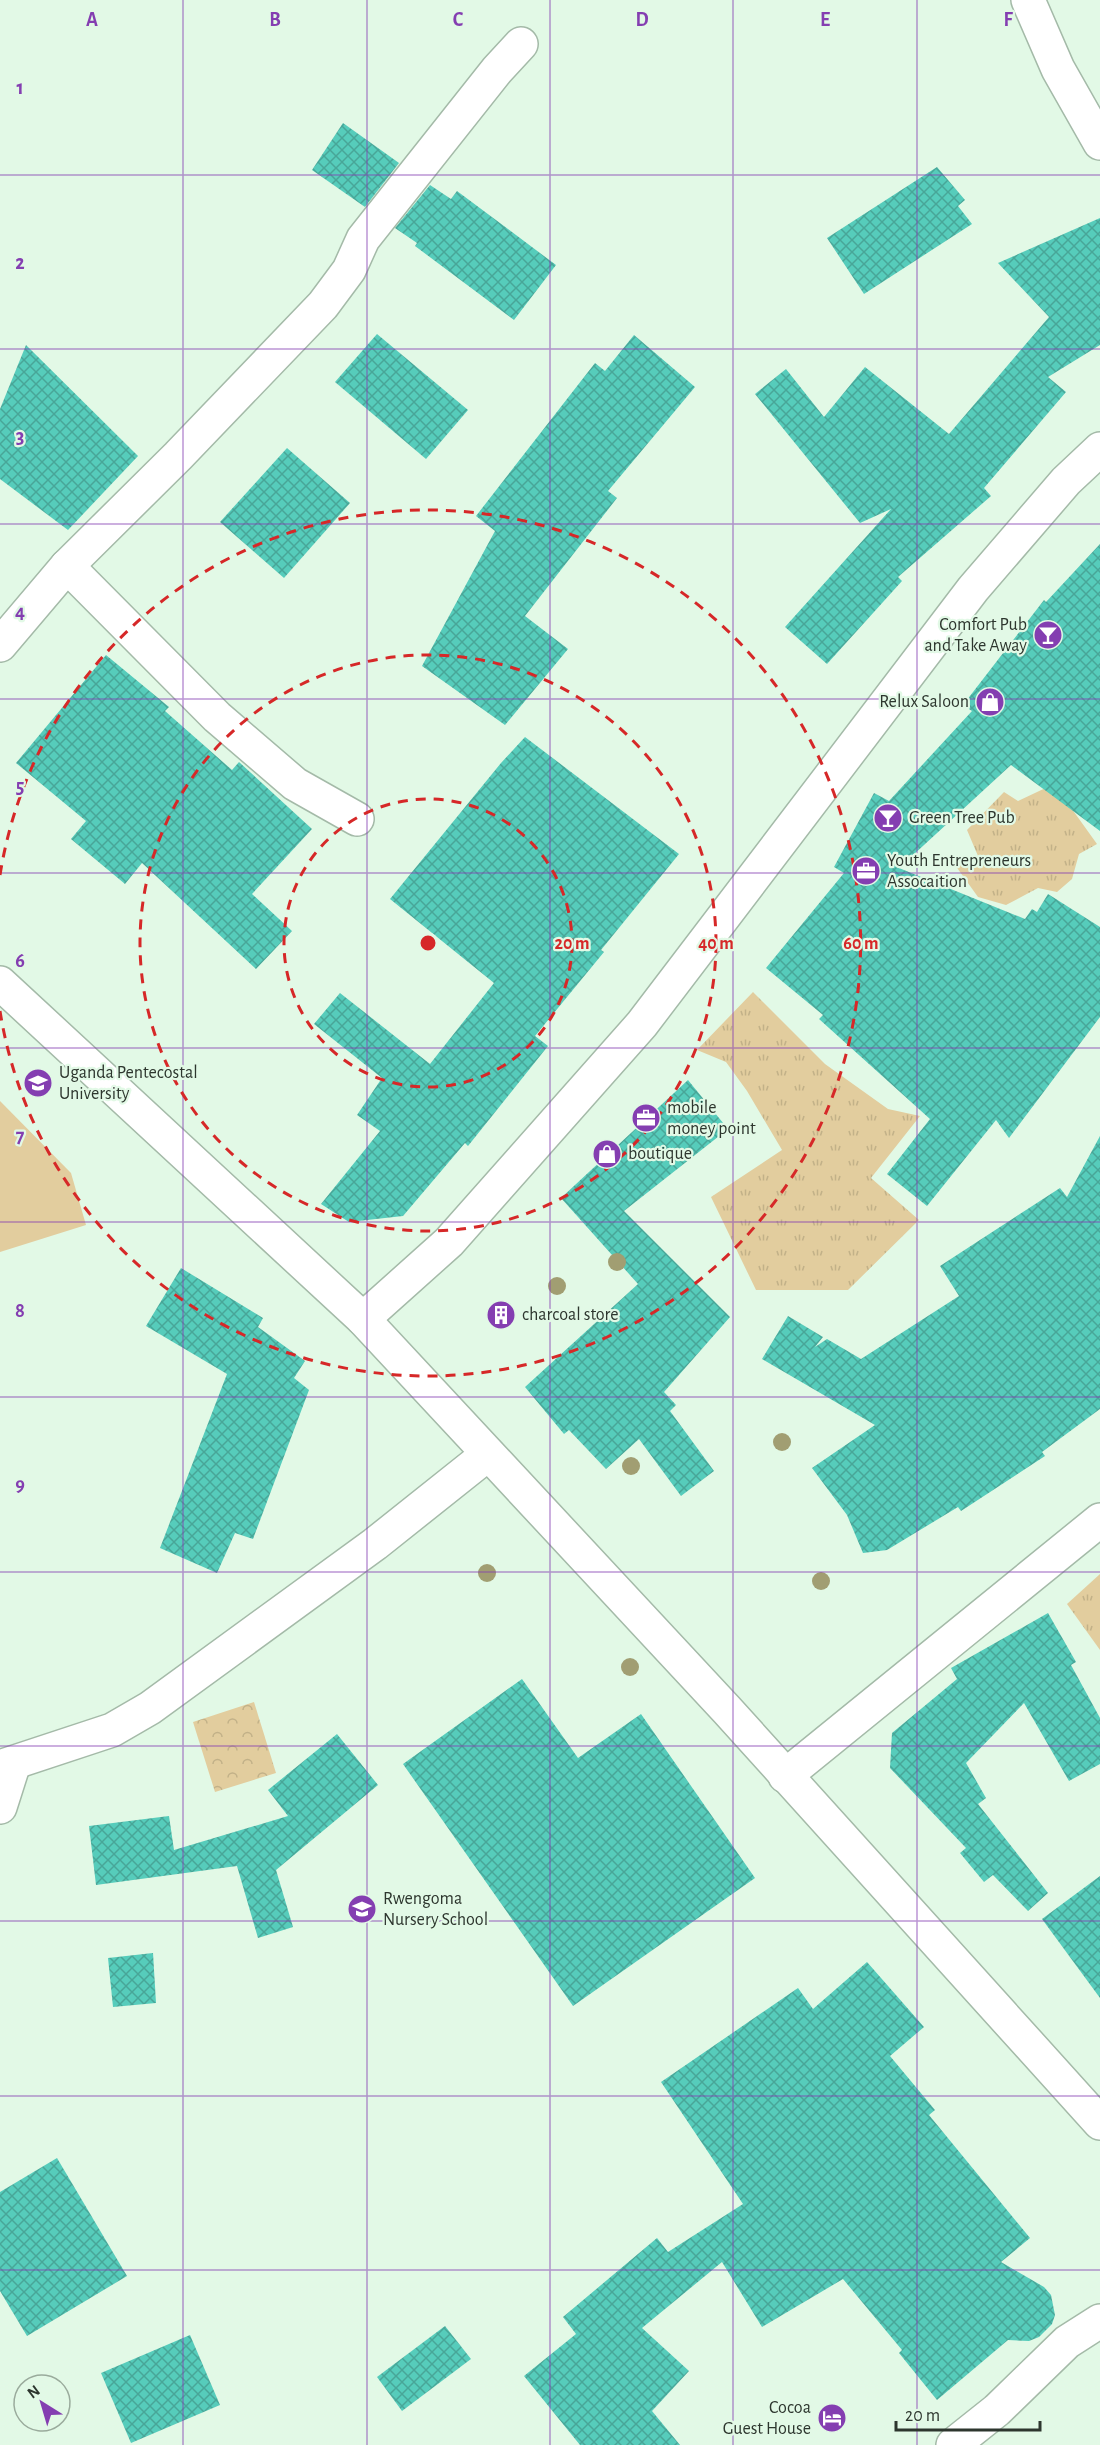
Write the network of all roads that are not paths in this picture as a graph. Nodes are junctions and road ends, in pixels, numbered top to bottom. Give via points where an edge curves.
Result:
1 (1028, 0) edge
2 (521, 44) dead end
3 (1100, 143) edge
4 (1100, 449) edge
5 (67, 566) junction
6 (0, 645) edge
7 (357, 819) dead end
8 (0, 983) edge
9 (363, 1320) junction
10 (488, 1454) junction
11 (1100, 1520) edge
12 (7, 1765) edge
13 (785, 1776) junction
14 (0, 1807) edge
15 (1100, 2122) edge
16 (1100, 2321) edge
17 (953, 2445) edge

1 - 3 street via 1058,69
2 - 5 street via 363,240 349,270 323,305
4 - 9 street via 1066,482 973,589 642,1024 449,1242
5 - 6 street
5 - 7 street via 217,717 295,784
8 - 9 street
9 - 10 street
10 - 12 street via 375,1544 150,1708 112,1730
10 - 13 street
11 - 13 street
12 - 14 street
13 - 15 street
16 - 17 street via 1067,2342 997,2410

